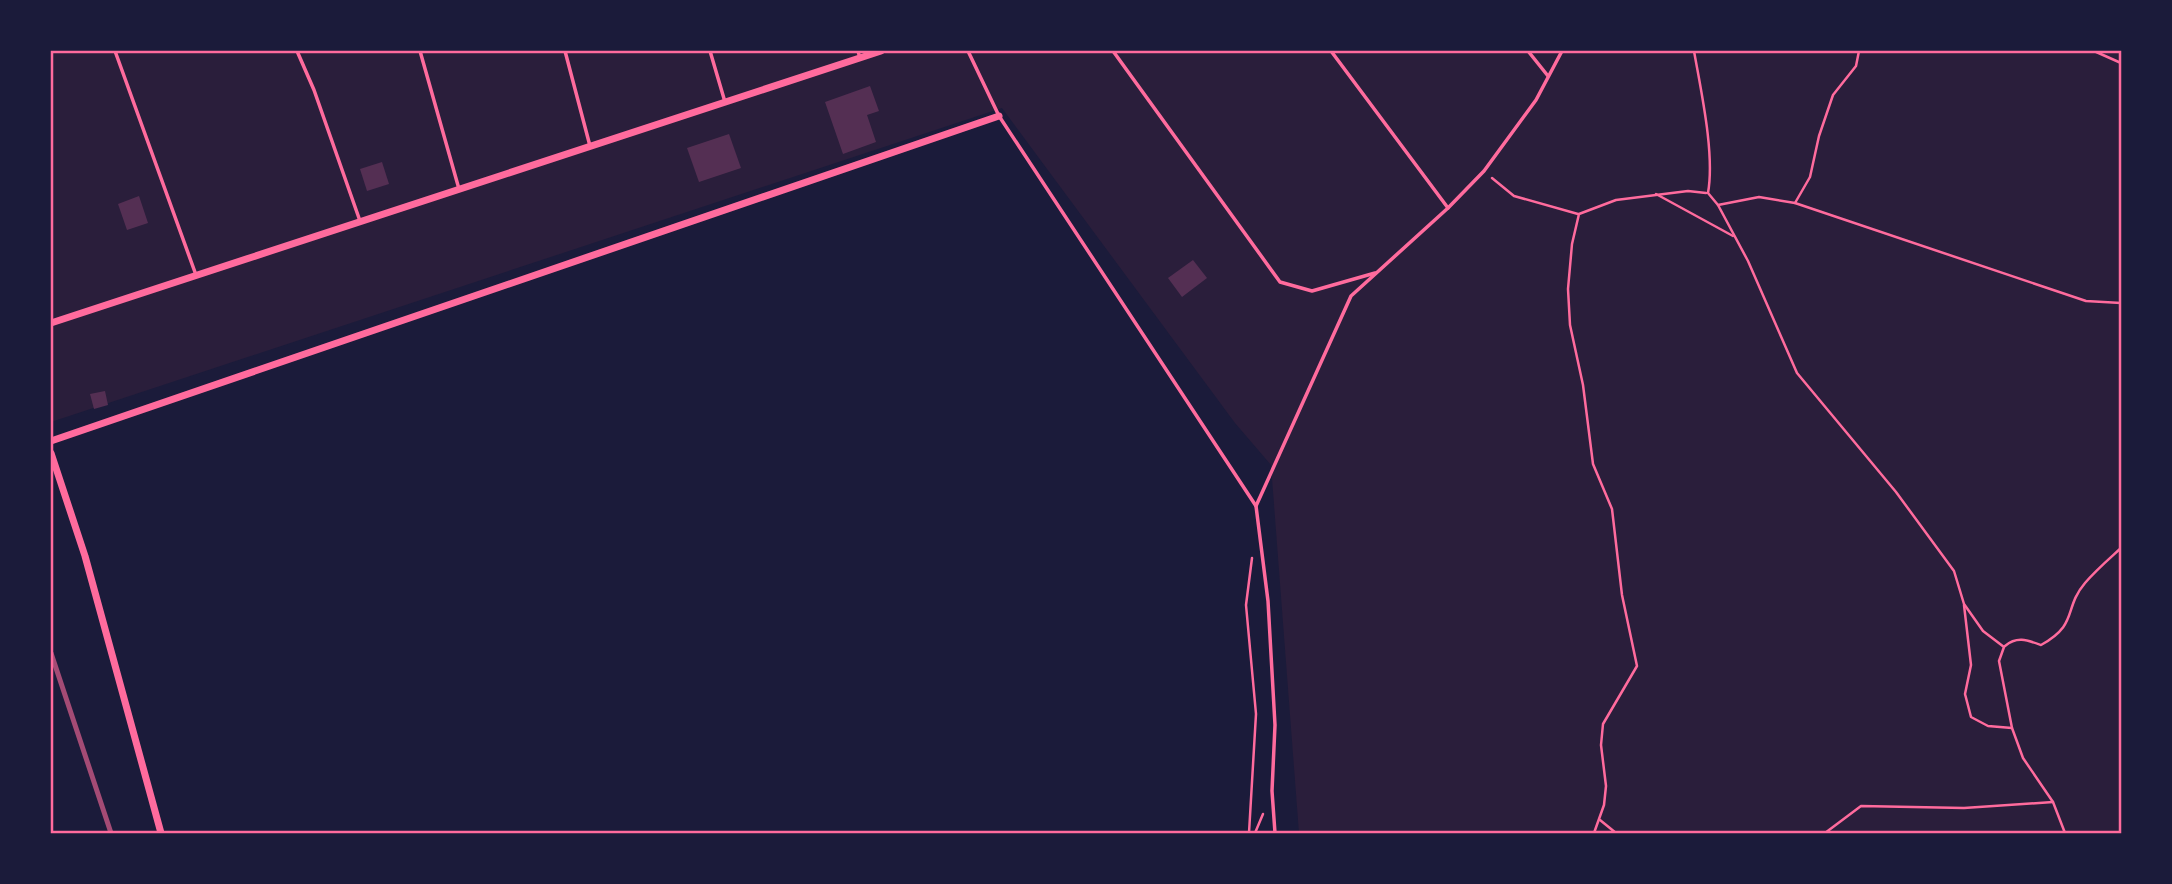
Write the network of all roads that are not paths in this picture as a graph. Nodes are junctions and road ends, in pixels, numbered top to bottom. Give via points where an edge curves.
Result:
1 (115, 51) edge
2 (297, 51) edge
3 (420, 51) edge
4 (565, 51) edge
5 (710, 51) edge
6 (881, 51) edge
7 (968, 51) edge
8 (1113, 51) edge
9 (1331, 51) edge
10 (1528, 51) edge
11 (1562, 51) edge
12 (859, 54) edge
13 (1548, 76) junction
14 (725, 102) junction
15 (999, 116) junction
16 (590, 146) junction
17 (458, 189) junction
18 (1448, 208) junction
19 (360, 221) junction
20 (1377, 273) junction
21 (196, 275) junction
22 (51, 323) edge
23 (51, 441) edge
24 (51, 453) edge
25 (1256, 506) junction
26 (161, 833) edge
27 (1275, 833) edge

1 - 21 lane
2 - 19 lane
3 - 17 lane
4 - 16 lane
5 - 14 lane
6 - 12 street
7 - 15 lane
8 - 20 lane via 1280,282 1312,291
9 - 18 lane
10 - 13 lane
11 - 13 lane
12 - 14 street
13 - 18 lane via 1484,172
14 - 16 street
15 - 23 street
15 - 25 lane
16 - 17 street
17 - 19 street
18 - 20 lane
19 - 21 street
20 - 25 lane via 1351,296
21 - 22 street
24 - 26 street via 85,556
25 - 27 lane via 1268,601

